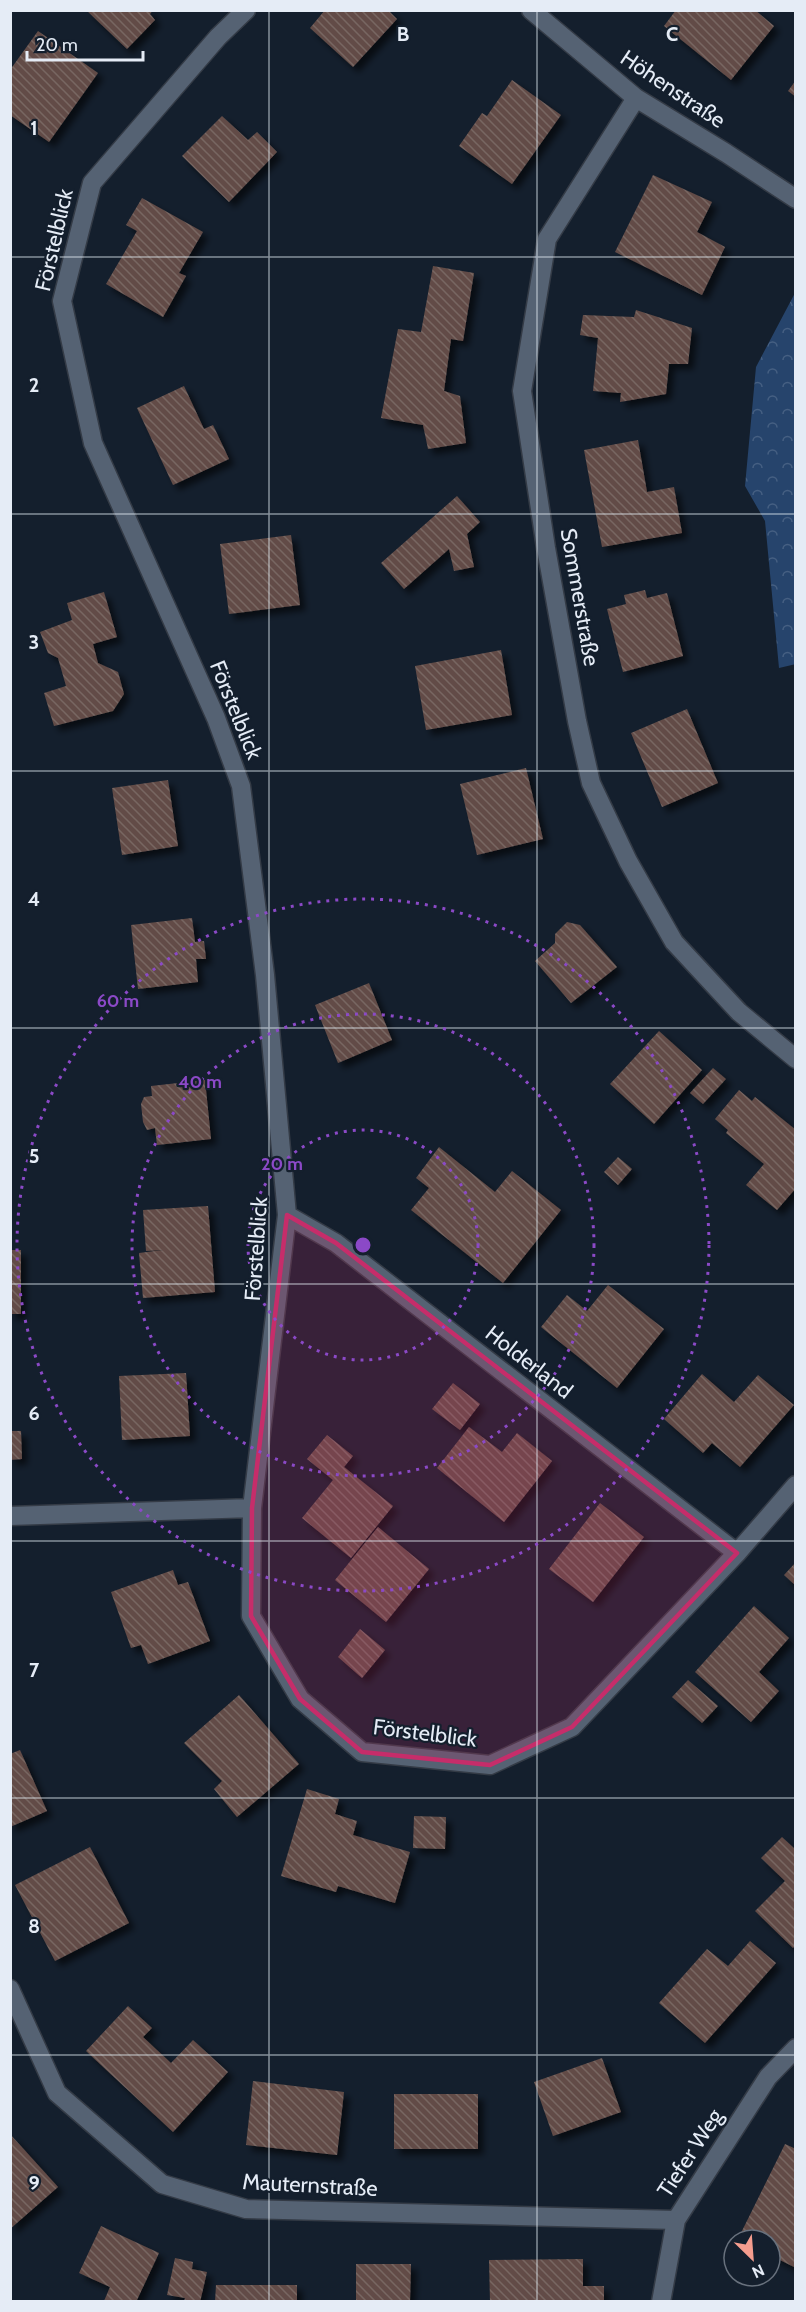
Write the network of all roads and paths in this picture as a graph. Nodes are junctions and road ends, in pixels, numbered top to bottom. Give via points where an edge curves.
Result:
1 (246, 10) edge
2 (531, 10) edge
3 (636, 98) junction
4 (795, 199) edge
5 (795, 1059) edge
6 (287, 1215) junction
7 (795, 1485) edge
8 (252, 1508) junction
9 (10, 1516) edge
10 (737, 1553) junction
11 (10, 1989) edge
12 (795, 2048) edge
13 (676, 2220) junction
14 (661, 2301) edge

1 - 6 street, Förstelblick via 92,183 62,302 93,443 216,718 241,786 265,975
2 - 3 street, Höhenstraße
3 - 4 street, Höhenstraße
3 - 5 street, Sommerstraße via 547,239 522,391 546,548 591,783 628,861 674,942 739,1012
6 - 8 street, Förstelblick
6 - 10 street, Holderland via 336,1243
7 - 10 street, Förstelblick
8 - 9 street
8 - 10 street, Förstelblick via 251,1616 300,1699 362,1752 490,1765 572,1727
11 - 13 street, Mauternstraße via 57,2093 162,2184 246,2209
12 - 13 street, Tiefer Weg via 768,2077
13 - 14 street, Tiefer Weg

